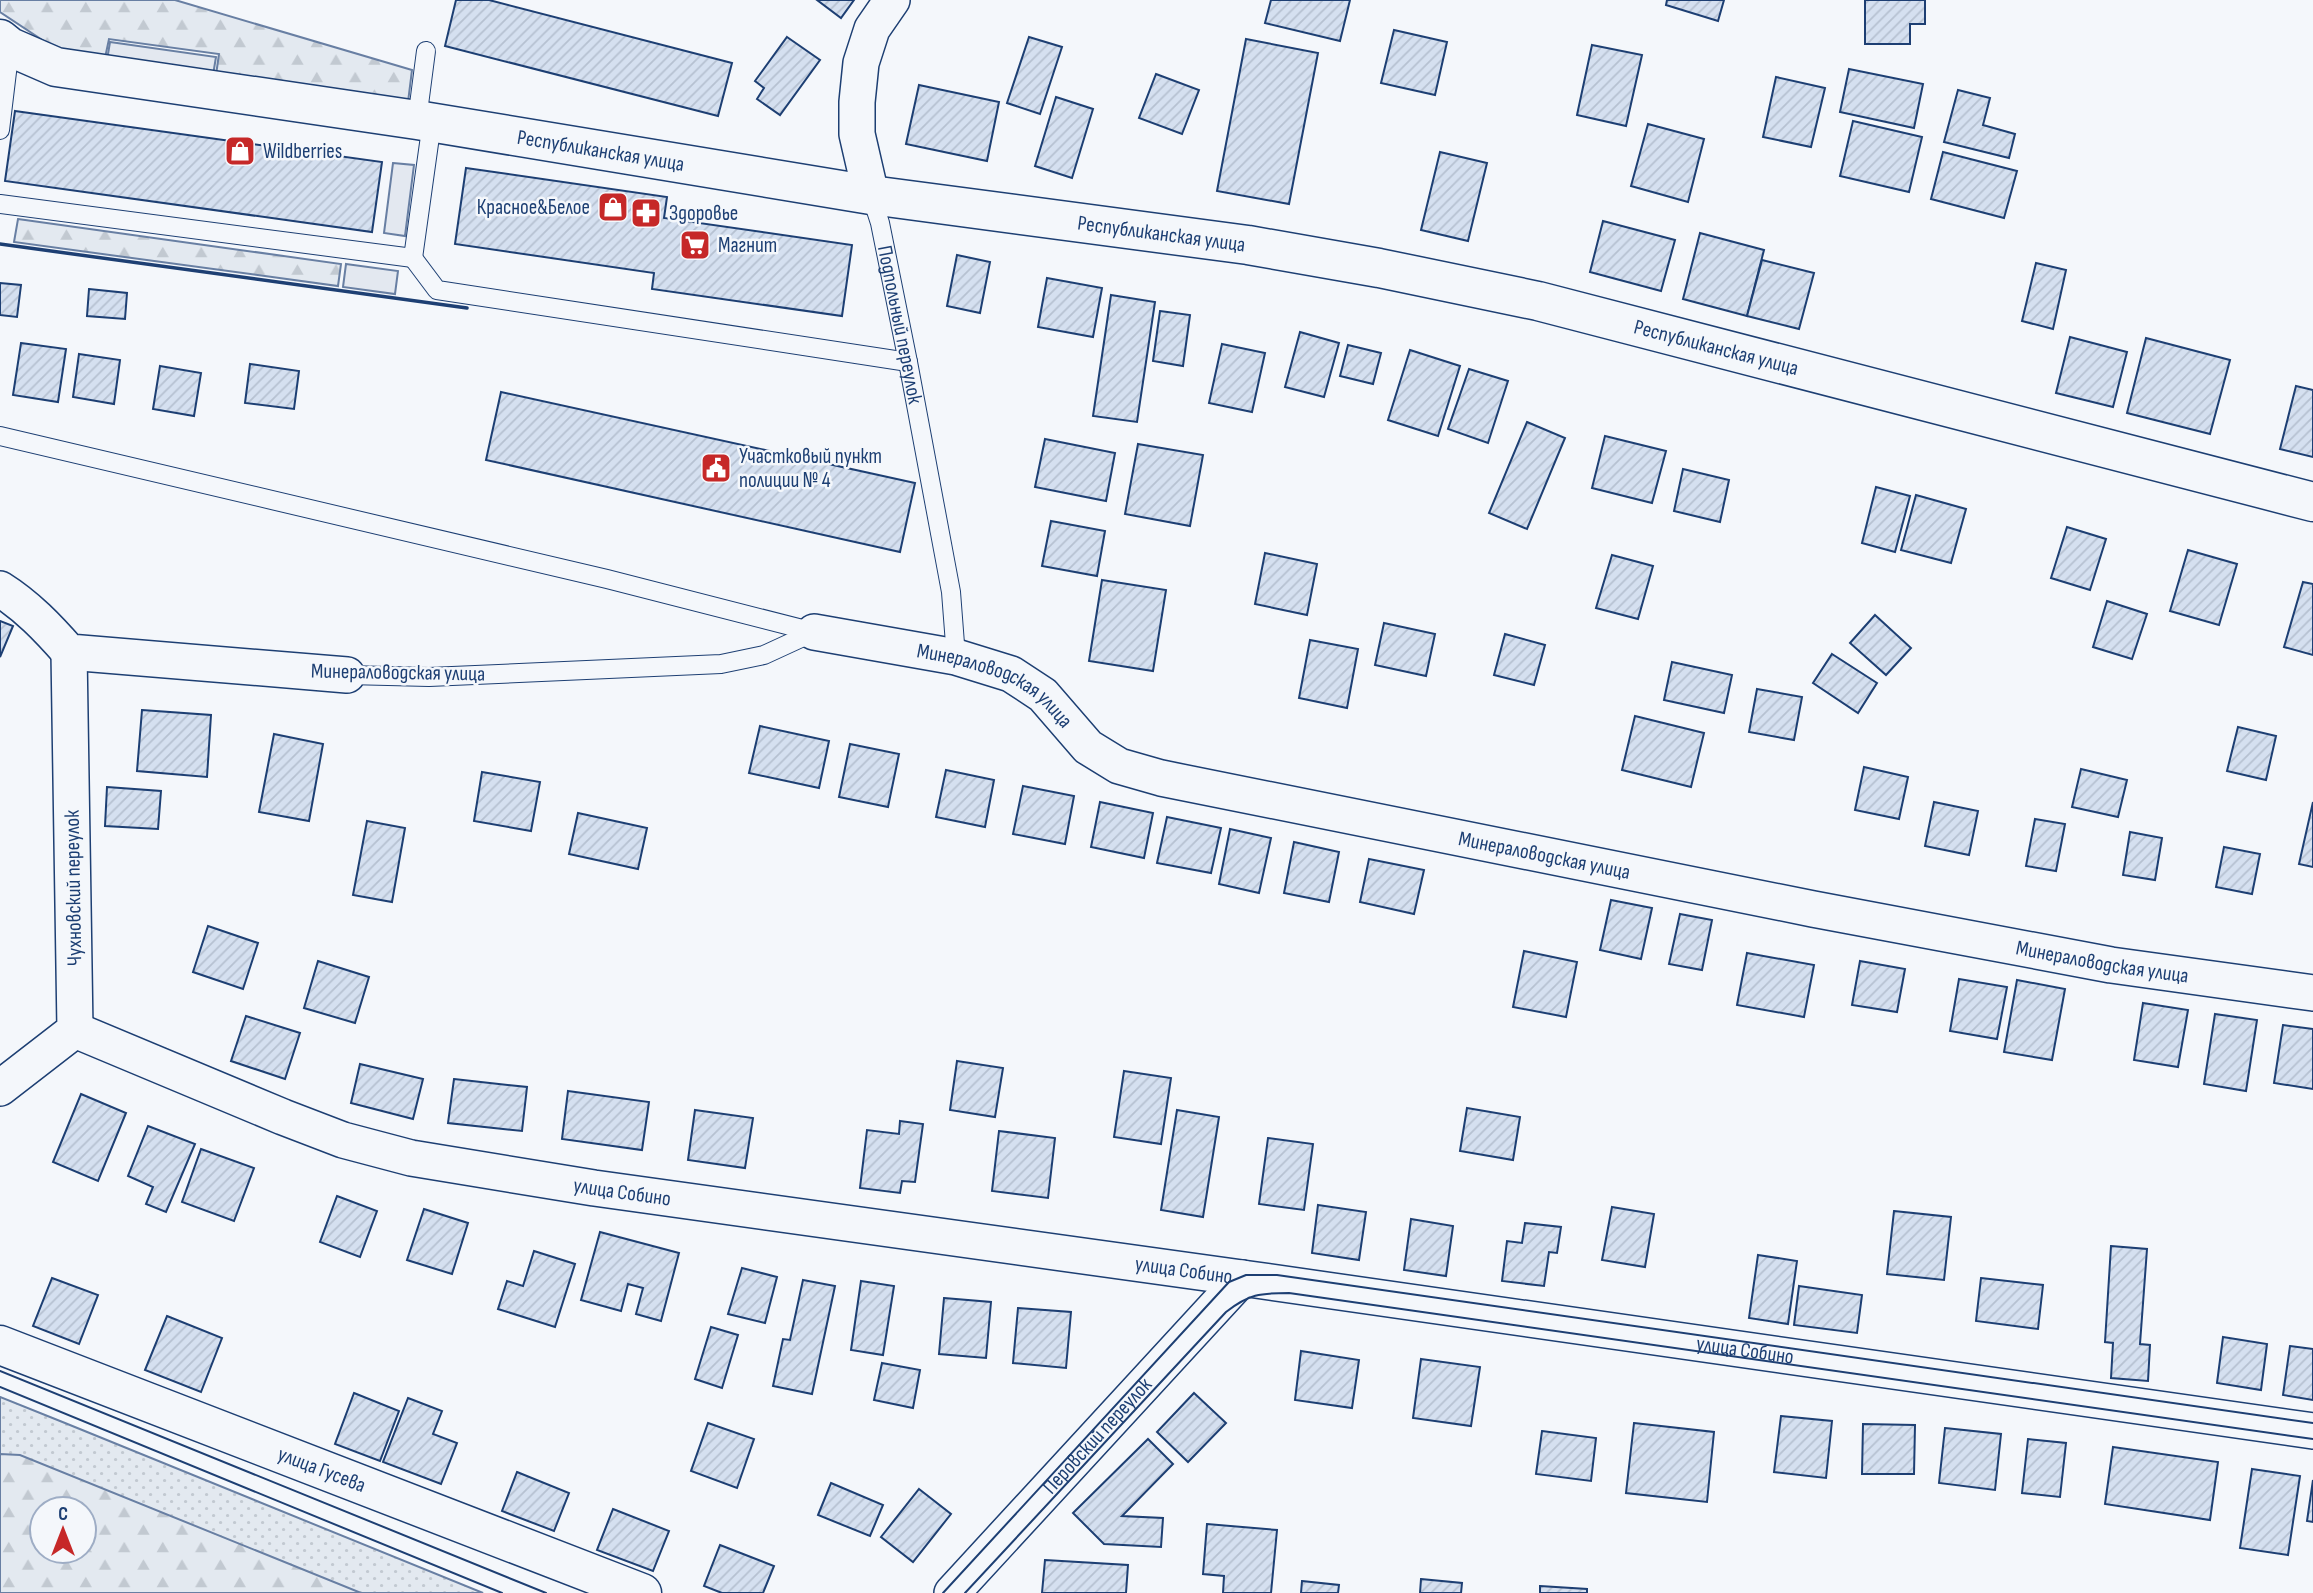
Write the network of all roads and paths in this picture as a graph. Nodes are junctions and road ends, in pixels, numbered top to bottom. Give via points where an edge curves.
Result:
1 (892, 0) edge
2 (5, 43) edge
3 (426, 51) dead end
4 (425, 121) junction
5 (0, 130) edge
6 (871, 195) junction
7 (0, 204) edge
8 (413, 258) junction
9 (908, 362) junction
10 (0, 436) edge
11 (2313, 502) edge
12 (0, 589) edge
13 (814, 632) junction
14 (69, 652) junction
15 (956, 657) junction
16 (347, 675) joint
17 (2313, 993) edge
18 (75, 1030) junction
19 (0, 1088) edge
20 (1242, 1278) junction
21 (0, 1346) edge
22 (2313, 1431) edge
23 (642, 1593) edge
24 (952, 1593) edge

1 - 6 street, Подпольный переулок via 872,29 861,63 857,134
2 - 4 street, Республиканская улица via 56,67
2 - 5 lane
3 - 4 lane
4 - 6 street, Республиканская улица
4 - 8 lane
6 - 9 lane, Подпольный переулок
6 - 11 street, Республиканская улица via 1248,245 1538,300
7 - 8 lane
8 - 9 lane via 437,290
9 - 15 lane, Подпольный переулок via 951,592
10 - 13 lane, Минераловодская улица
12 - 14 street via 43,622
13 - 15 street, Минераловодская улица
13 - 16 lane, Минераловодская улица via 764,655 721,664 429,677
14 - 16 street, Минераловодская улица
14 - 18 street, Чухновский переулок
15 - 17 street, Минераловодская улица via 1011,674 1043,695 1088,747 1119,766 1161,778 1812,909 2111,964
18 - 19 street
18 - 20 street, улица Собино via 295,1122 411,1158 594,1188
20 - 22 street, улица Собино
20 - 24 street, Перовский переулок
21 - 23 street, улица Гусева

